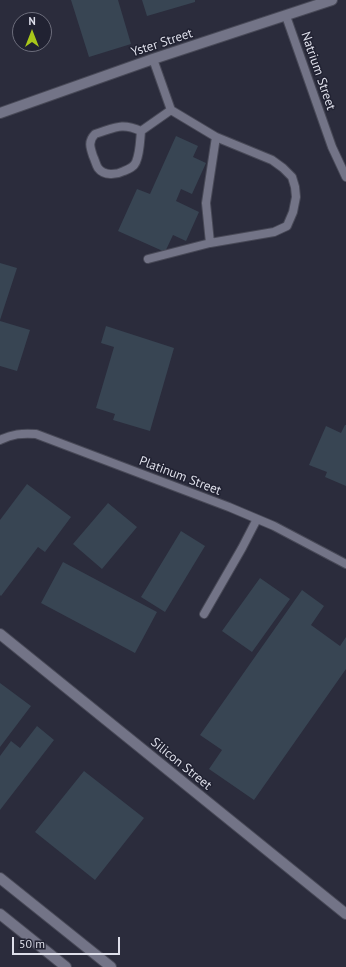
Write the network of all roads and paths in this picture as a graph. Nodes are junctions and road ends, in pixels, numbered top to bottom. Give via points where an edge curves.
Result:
1 (332, 0) edge
2 (286, 16) junction
3 (153, 59) junction
4 (171, 110) junction
5 (0, 113) edge
6 (141, 131) junction
7 (216, 137) junction
8 (346, 177) edge
9 (210, 243) junction
10 (148, 259) dead end
11 (0, 440) edge
12 (257, 519) junction
13 (346, 564) edge
14 (204, 614) dead end
15 (0, 634) edge
16 (0, 878) edge
17 (0, 914) edge
18 (346, 914) edge
19 (66, 967) edge
20 (111, 967) edge

1 - 2 street, Yster Street
2 - 3 street, Yster Street
2 - 8 lane, Natrium Street via 332,147
3 - 4 lane
3 - 5 street, Yster Street
4 - 6 lane
4 - 7 lane
6 - 6 lane via 134,166 111,175 97,168 90,146 95,134 122,126 130,126
7 - 9 lane via 206,203
7 - 9 lane via 272,160 283,168 292,177 296,197 287,226 274,232
9 - 10 lane
11 - 12 lane, Platinum Street via 10,435 36,434
12 - 13 lane, Platinum Street
12 - 14 lane
15 - 18 street, Silicon Street
16 - 20 street
17 - 19 street

